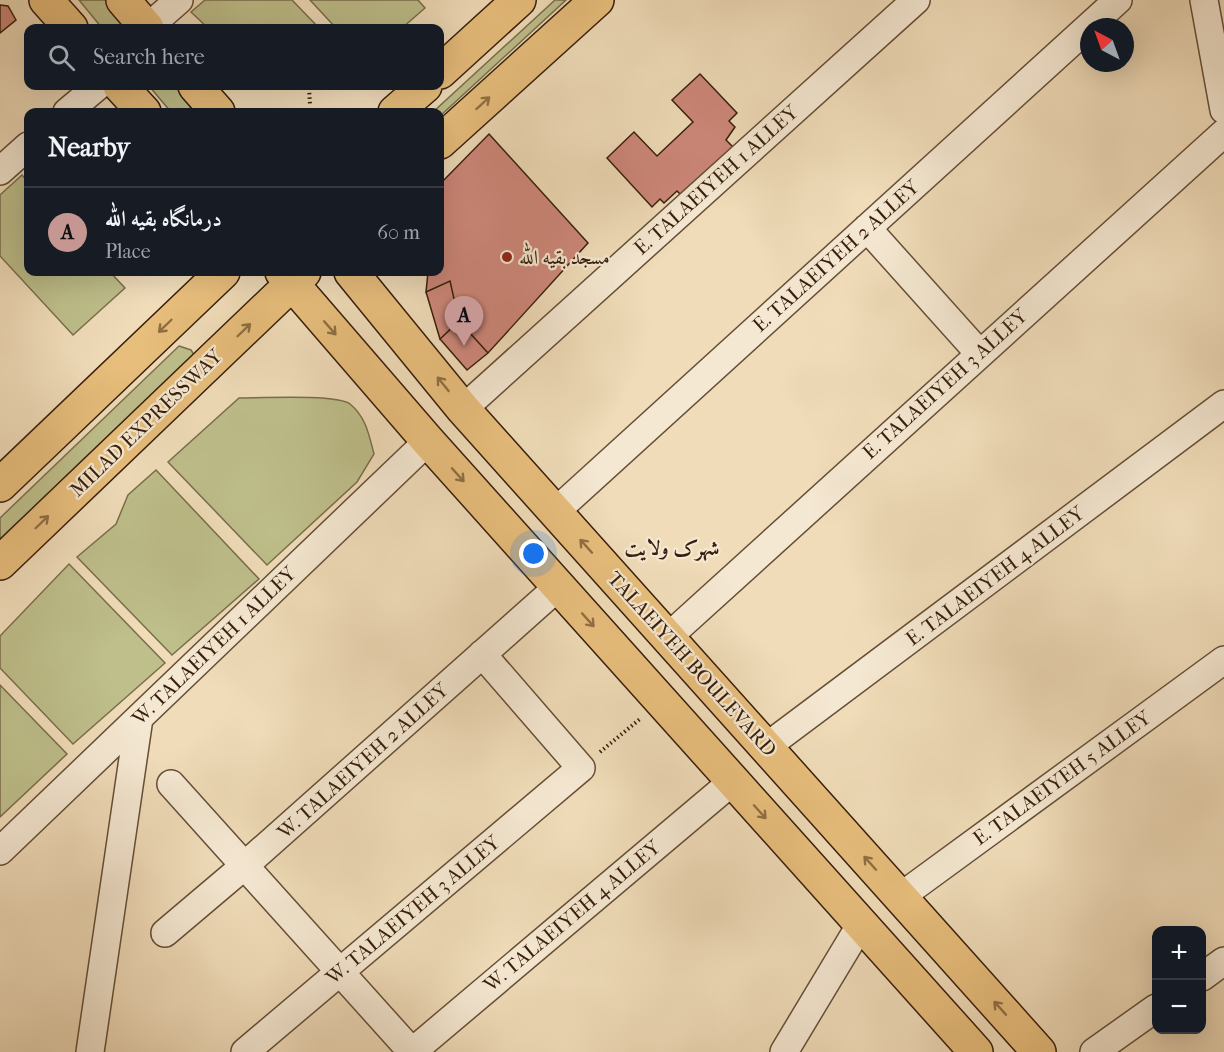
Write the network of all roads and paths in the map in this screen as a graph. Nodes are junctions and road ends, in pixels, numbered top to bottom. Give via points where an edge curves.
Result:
1 (46, 0) edge
2 (123, 0) edge
3 (179, 0) edge
4 (519, 0) edge
5 (597, 0) edge
6 (916, 0) edge
7 (1118, 0) edge
8 (1203, 0) edge
9 (67, 24) edge
10 (144, 24) edge
11 (152, 24) edge
12 (444, 68) edge
13 (93, 90) edge
14 (124, 90) edge
15 (199, 90) edge
16 (309, 90) edge
17 (421, 90) edge
18 (310, 105) dead end
19 (72, 108) edge
20 (140, 108) edge
21 (214, 108) edge
22 (400, 108) edge
23 (1224, 110) edge
24 (1224, 133) edge
25 (444, 138) edge
26 (24, 150) edge
27 (0, 171) edge
28 (867, 228) junction
29 (219, 276) edge
30 (292, 276) edge
31 (294, 276) edge
32 (354, 276) edge
33 (980, 353) junction
34 (1224, 404) edge
35 (463, 409) junction
36 (428, 441) junction
37 (0, 485) edge
38 (555, 512) junction
39 (0, 563) edge
40 (559, 586) junction
41 (668, 637) junction
42 (482, 654) junction
43 (1224, 660) edge
44 (662, 702) junction
45 (139, 718) junction
46 (766, 747) junction
47 (581, 768) junction
48 (733, 781) junction
49 (171, 784) dead end
50 (0, 851) edge
51 (243, 867) junction
52 (900, 897) junction
53 (861, 924) junction
54 (165, 933) dead end
55 (1224, 961) edge
56 (340, 971) junction
57 (1206, 974) edge
58 (1152, 1011) edge
59 (90, 1052) edge
60 (245, 1052) edge
61 (412, 1052) edge
62 (784, 1052) edge
63 (976, 1052) edge
64 (1039, 1052) edge
65 (1094, 1052) edge

1 - 9 main road
2 - 10 main road
3 - 11 street
4 - 12 main road
25 -> 5 main road
6 - 35 street, E. TALAEIYEH 1 ALLEY
7 - 28 street, E. TALAEIYEH 2 ALLEY
8 - 23 street
13 - 19 street
14 - 20 main road
15 - 21 main road
16 - 18 path
17 - 22 main road
24 - 33 street, E. TALAEIYEH 3 ALLEY
26 - 27 street
28 - 33 street
28 - 38 street, E. TALAEIYEH 2 ALLEY
29 -> 37 main road
39 -> 30 main road, MILAD EXPRESSWAY
31 -> 36 main road
35 -> 32 main road, TALAEIYEH BOULEVARD
33 - 41 street, E. TALAEIYEH 3 ALLEY
34 - 46 street, E. TALAEIYEH 4 ALLEY
35 - 38 main road, TALAEIYEH BOULEVARD
36 -> 40 main road
36 - 45 street, W. TALAEIYEH 1 ALLEY
41 -> 38 main road, TALAEIYEH BOULEVARD
40 - 42 street, W. TALAEIYEH 2 ALLEY
40 -> 44 main road
41 - 46 main road, TALAEIYEH BOULEVARD
42 - 47 street
42 - 51 street, W. TALAEIYEH 2 ALLEY
43 - 52 street, E. TALAEIYEH 5 ALLEY
44 - 47 path
44 - 48 main road
45 - 50 street, W. TALAEIYEH 1 ALLEY
45 - 59 street
52 -> 46 main road, TALAEIYEH BOULEVARD
47 - 56 street, W. TALAEIYEH 3 ALLEY
48 -> 53 main road
48 - 61 street, W. TALAEIYEH 4 ALLEY
49 - 51 street
51 - 54 street, W. TALAEIYEH 2 ALLEY
51 - 56 street
64 -> 52 main road, TALAEIYEH BOULEVARD
53 - 62 street
53 - 63 main road
55 - 57 street
56 - 60 street, W. TALAEIYEH 3 ALLEY
56 - 61 street
58 - 65 street

